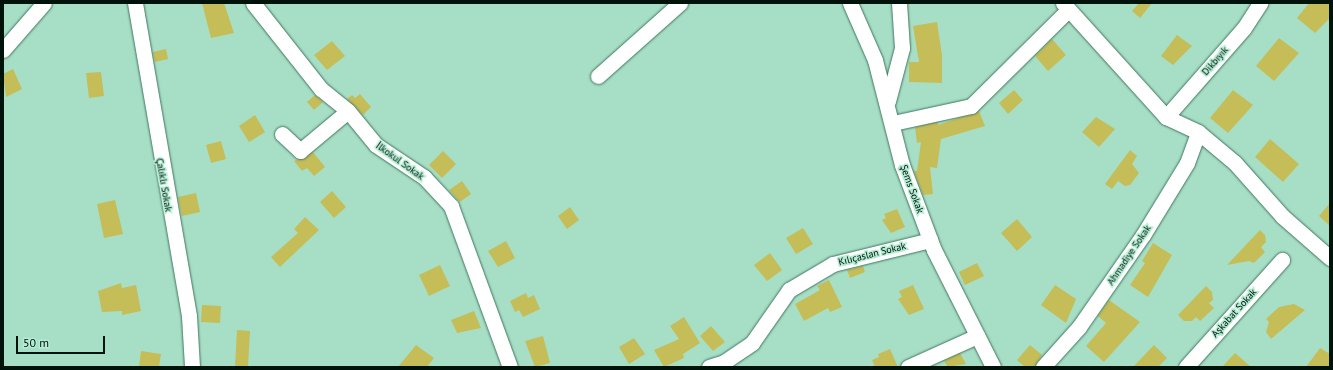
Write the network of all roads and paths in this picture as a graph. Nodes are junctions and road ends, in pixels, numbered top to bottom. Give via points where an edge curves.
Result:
1 (44, 3) edge
2 (135, 3) edge
3 (253, 3) edge
4 (680, 3) edge
5 (850, 3) edge
6 (899, 3) edge
7 (1260, 3) edge
8 (1066, 6) edge
9 (3, 50) edge
10 (598, 76) dead end
11 (888, 102) junction
12 (348, 111) junction
13 (1166, 117) junction
14 (893, 123) junction
15 (1198, 132) junction
16 (282, 134) dead end
17 (930, 240) junction
18 (1330, 258) edge
19 (1282, 260) dead end
20 (976, 336) junction
21 (192, 367) edge
22 (510, 367) edge
23 (709, 367) edge
24 (908, 367) edge
25 (993, 367) edge
26 (1043, 367) edge
27 (1186, 367) edge

1 - 9 street
2 - 21 street, Çalıklı Sokak via 189,316
3 - 12 street, İlkokul Sokak via 321,89
4 - 10 street
5 - 11 street, Şems Sokak via 876,60
6 - 11 street via 902,48
7 - 13 street, Dikbıyık via 1244,28
8 - 13 street
8 - 14 street via 971,106
11 - 14 street, Şems Sokak
12 - 16 street via 300,151
12 - 22 street, İlkokul Sokak via 376,145 424,177 451,206
13 - 15 street
14 - 17 street, Şems Sokak via 902,165
15 - 18 street via 1235,163 1282,216
15 - 26 street, Ahmadiye Sokak via 1187,163 1143,235 1079,327
17 - 20 street, Şems Sokak
17 - 23 street, Kılıçaslan Sokak via 827,268 789,290 752,343 724,362
19 - 27 street, Aşkabat Sokak
20 - 24 street
20 - 25 street, Şems Sokak

